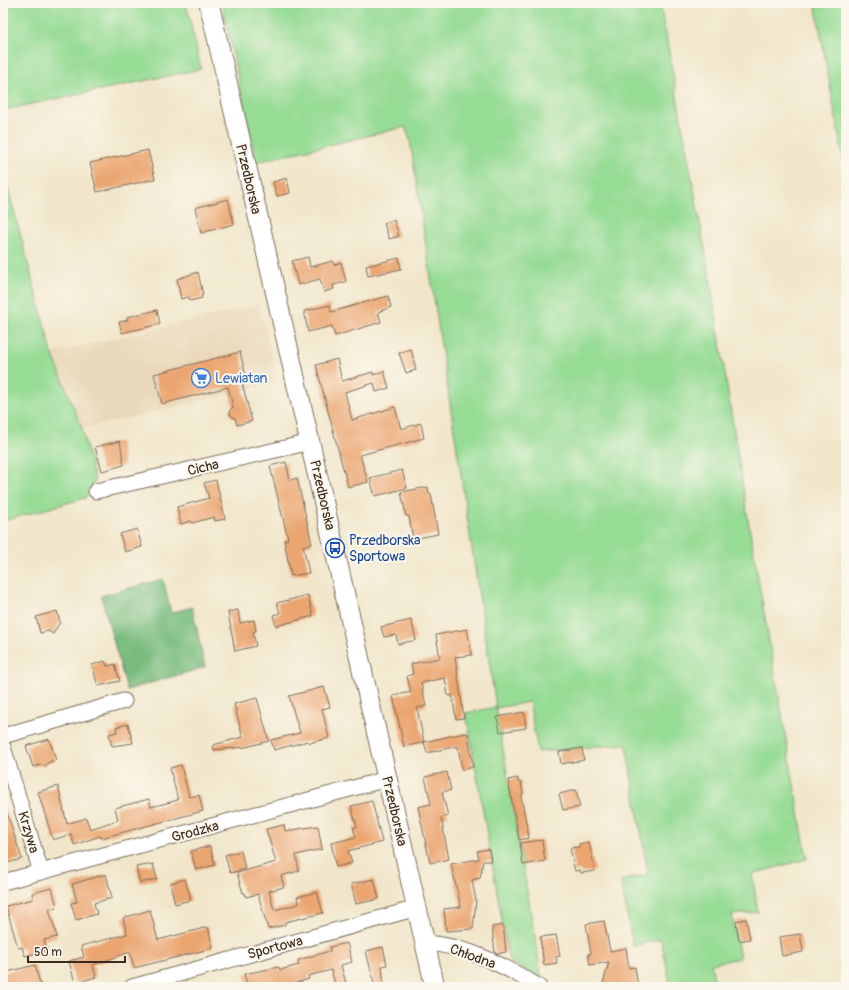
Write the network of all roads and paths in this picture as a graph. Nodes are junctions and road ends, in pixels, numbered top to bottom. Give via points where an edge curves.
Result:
1 (209, 3) edge
2 (311, 442) junction
3 (96, 491) dead end
4 (124, 701) dead end
5 (3, 736) edge
6 (3, 747) edge
7 (387, 780) junction
8 (41, 872) junction
9 (3, 882) edge
10 (417, 908) junction
11 (425, 943) junction
12 (132, 987) edge
13 (435, 987) edge
14 (539, 987) edge

1 - 2 main road, Przedborska
2 - 3 street, Cicha
2 - 7 main road, Przedborska
4 - 5 street
6 - 8 street, Krzywa
7 - 8 street, Grodzka
7 - 10 main road, Przedborska
8 - 9 street, Grodzka
10 - 11 main road, Przedborska
10 - 12 street, Sportowa
11 - 13 main road, Przedborska
11 - 14 street, Chłodna via 442,944 484,958

